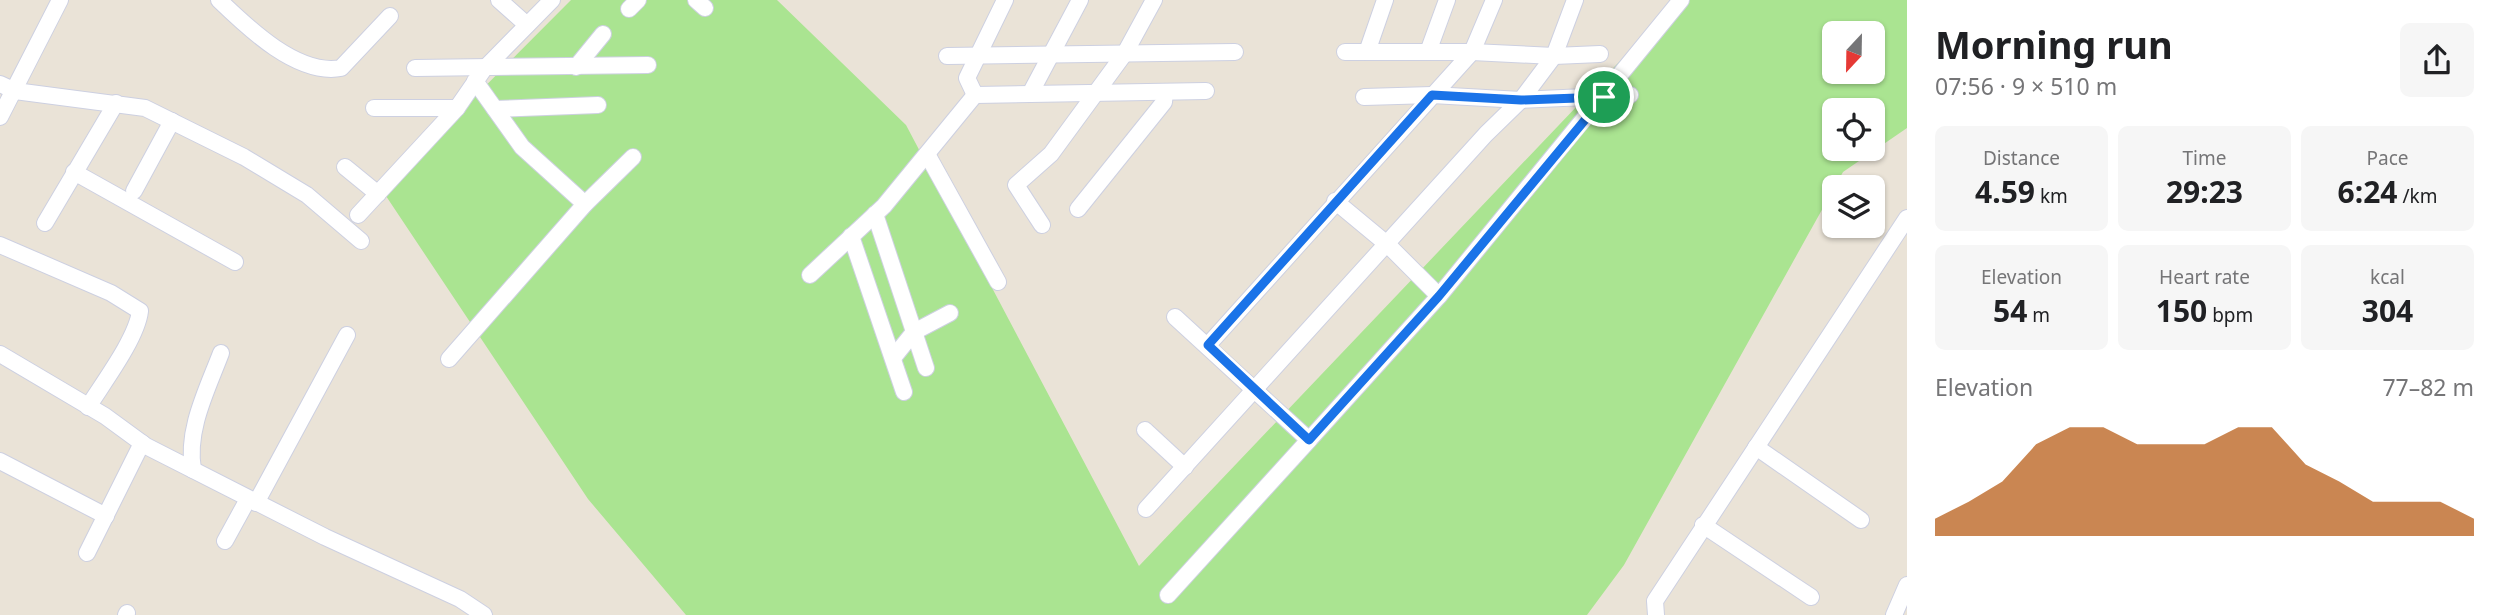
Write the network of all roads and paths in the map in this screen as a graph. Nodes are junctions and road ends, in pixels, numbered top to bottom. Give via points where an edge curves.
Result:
1 (60, 0) edge
2 (219, 0) edge
3 (499, 0) edge
4 (552, 0) edge
5 (1005, 0) edge
6 (1080, 0) edge
7 (1154, 0) edge
8 (1385, 0) edge
9 (1447, 0) edge
10 (1494, 0) edge
11 (1575, 0) edge
12 (1681, 0) edge
13 (390, 16) dead end
14 (527, 25) junction
15 (603, 34) dead end
16 (1235, 52) dead end
17 (1345, 52) dead end
18 (1367, 52) junction
19 (1428, 52) junction
20 (1472, 52) junction
21 (1125, 53) junction
22 (1051, 54) junction
23 (1600, 54) dead end
24 (976, 55) junction
25 (947, 56) dead end
26 (1554, 56) junction
27 (648, 65) dead end
28 (576, 67) junction
29 (415, 68) dead end
30 (480, 75) junction
31 (7, 88) edge
32 (1206, 91) dead end
33 (1165, 92) junction
34 (1093, 93) junction
35 (1030, 94) junction
36 (975, 95) junction
37 (1432, 95) junction
38 (1630, 95) dead end
39 (1364, 97) dead end
40 (1604, 97) junction
41 (1521, 100) junction
42 (116, 103) junction
43 (598, 105) dead end
44 (374, 108) dead end
45 (457, 108) junction
46 (495, 109) junction
47 (0, 117) edge
48 (172, 121) junction
49 (927, 154) junction
50 (633, 157) dead end
51 (345, 167) dead end
52 (74, 172) junction
53 (134, 191) dead end
54 (377, 194) junction
55 (1335, 201) junction
56 (585, 204) junction
57 (1078, 209) dead end
58 (875, 214) junction
59 (358, 215) dead end
60 (1907, 218) edge
61 (45, 223) dead end
62 (1042, 225) dead end
63 (851, 236) junction
64 (361, 241) dead end
65 (0, 245) edge
66 (1388, 245) junction
67 (235, 262) dead end
68 (810, 275) dead end
69 (998, 282) dead end
70 (898, 285) junction
71 (1439, 296) junction
72 (875, 305) junction
73 (950, 313) dead end
74 (1175, 317) dead end
75 (914, 332) junction
76 (347, 335) dead end
77 (1208, 345) junction
78 (221, 353) dead end
79 (0, 355) edge
80 (892, 358) junction
81 (449, 359) dead end
82 (926, 368) dead end
83 (1254, 391) junction
84 (904, 392) dead end
85 (88, 407) junction
86 (1145, 430) dead end
87 (1309, 440) junction
88 (142, 443) junction
89 (1756, 447) junction
90 (0, 461) edge
91 (1185, 467) junction
92 (192, 470) junction
93 (252, 501) junction
94 (1146, 509) dead end
95 (106, 516) junction
96 (1861, 520) dead end
97 (1703, 525) junction
98 (225, 541) dead end
99 (87, 553) dead end
100 (1907, 585) edge
101 (1168, 595) dead end
102 (1811, 597) dead end
103 (484, 615) edge
104 (1656, 615) edge
105 (1894, 615) edge

1 - 31 street
2 - 13 street via 241,21 316,70 341,68
3 - 14 street
4 - 14 street
5 - 24 street
6 - 22 street
7 - 21 street
8 - 18 street
9 - 19 street
10 - 20 street
11 - 26 street
12 - 40 street
14 - 30 street
15 - 28 street
16 - 21 street
17 - 18 street
18 - 19 street
19 - 20 street
20 - 26 street
20 - 37 street
21 - 22 street
21 - 34 street
22 - 24 street
22 - 35 street
23 - 26 street
24 - 25 street
24 - 36 street via 967,78
26 - 41 street
27 - 28 street
28 - 30 street
29 - 30 street
30 - 45 street
30 - 46 street
31 - 42 street
31 - 47 street
32 - 33 street
33 - 34 street
33 - 57 street via 1164,102
34 - 35 street
34 - 62 street via 1051,153 1016,185
35 - 36 street
36 - 49 street
37 - 39 street
37 - 41 street
37 - 55 street
38 - 40 street
40 - 41 street
40 - 71 street
41 - 66 street
42 - 48 street via 145,108
42 - 52 street
43 - 46 street
44 - 45 street
45 - 54 street
46 - 56 street via 523,148
48 - 53 street
48 - 64 street via 307,195
49 - 58 street
49 - 69 street
50 - 56 street
51 - 54 street
52 - 61 street
52 - 67 street
54 - 59 street
55 - 66 street
55 - 77 street
56 - 81 street
58 - 63 street
58 - 70 street
60 - 89 street
63 - 68 street
63 - 72 street
65 - 85 street via 111,293 139,312 125,346
66 - 71 street
66 - 83 street
70 - 72 street
70 - 75 street
71 - 87 street
72 - 80 street
73 - 75 street
74 - 77 street
75 - 80 street
75 - 82 street
76 - 93 street
77 - 83 street
78 - 92 street via 194,427
79 - 85 street
80 - 84 street
83 - 87 street
83 - 91 street
85 - 88 street
86 - 91 street
87 - 101 street
88 - 92 street
88 - 95 street
89 - 96 street
89 - 97 street
90 - 95 street
91 - 94 street
92 - 93 street
93 - 98 street
93 - 103 street via 460,599
95 - 99 street
97 - 102 street
97 - 104 street via 1655,601
100 - 105 street

